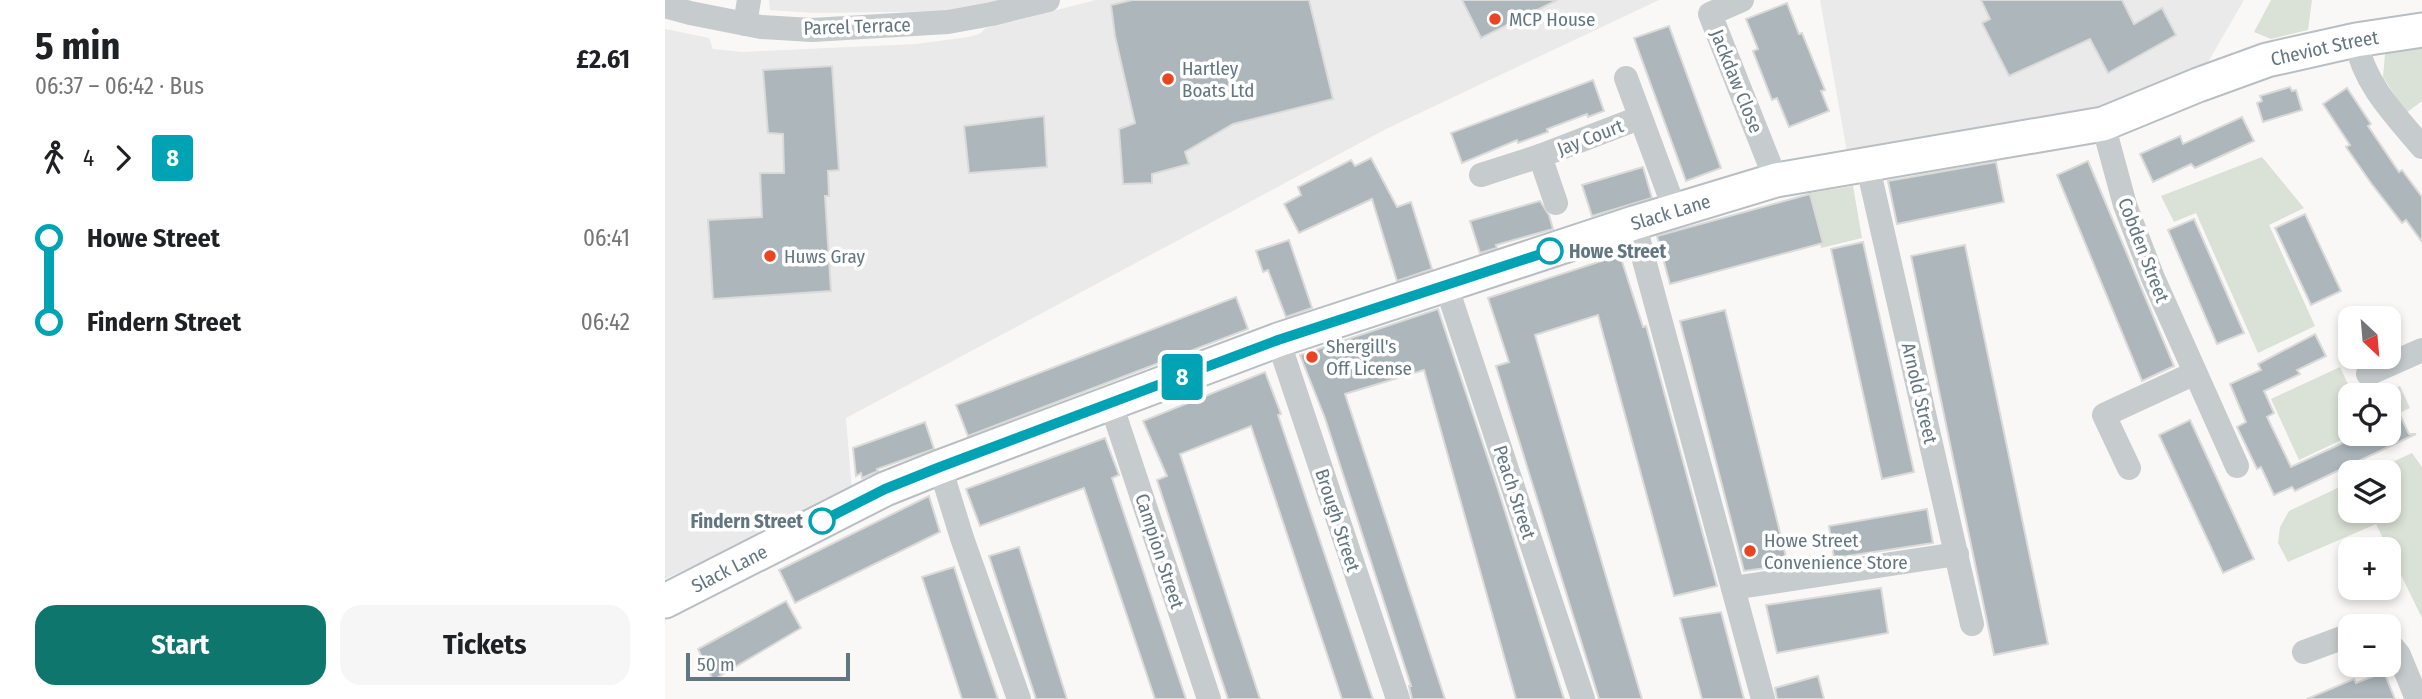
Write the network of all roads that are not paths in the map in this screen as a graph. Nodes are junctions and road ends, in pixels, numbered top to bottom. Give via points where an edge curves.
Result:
1 (1048, 0) edge
2 (1742, 0) edge
3 (665, 6) edge
4 (747, 12) edge
5 (2422, 30) edge
6 (2356, 40) junction
7 (2228, 73) joint
8 (1626, 78) dead end
9 (1639, 118) junction
10 (2103, 124) junction
11 (2422, 148) edge
12 (1540, 156) junction
13 (1867, 163) junction
14 (1481, 175) dead end
15 (1776, 180) junction
16 (1556, 203) dead end
17 (1675, 210) junction
18 (1634, 223) junction
19 (1446, 285) junction
20 (1278, 340) junction
21 (2422, 350) edge
22 (2195, 373) junction
23 (2368, 374) dead end
24 (1111, 404) junction
25 (2237, 466) dead end
26 (940, 467) junction
27 (2129, 468) dead end
28 (1957, 554) junction
29 (1733, 588) junction
30 (665, 601) edge
31 (1972, 624) dead end
32 (2338, 639) edge
33 (2304, 652) dead end
34 (2401, 660) edge
35 (1019, 699) edge
36 (1209, 699) edge
37 (1398, 699) edge
38 (1583, 699) edge
39 (1763, 699) edge
40 (2417, 699) edge

1 - 4 street, Parcel Terrace via 948,22 813,30 769,28
2 - 15 street, Jackdaw Close via 1710,14
3 - 4 street, Parcel Terrace
5 - 6 street, Cheviot Street
6 - 7 street, Cheviot Street
6 - 11 street via 2367,75
7 - 10 street, Slack Lane
8 - 9 street, Jay Court
9 - 12 street, Jay Court
9 - 17 street, Jay Court
10 - 13 street, Slack Lane
10 - 22 street, Cobden Street via 2125,205
12 - 14 street, Jay Court
12 - 16 street, Jay Court
13 - 15 street, Slack Lane
13 - 28 street, Arnold Street
15 - 17 street, Slack Lane
17 - 18 street, Slack Lane
18 - 19 street, Slack Lane
18 - 29 street
19 - 20 street, Slack Lane
19 - 38 street, Peach Street
20 - 24 street, Slack Lane
20 - 37 street, Brough Street
21 - 23 street
22 - 25 street, Cobden Street
22 - 27 street via 2104,415
24 - 26 street, Slack Lane
24 - 36 street, Campion Street
26 - 30 street, Slack Lane via 885,489
26 - 35 street
28 - 29 street
28 - 31 street, Arnold Street
29 - 39 street
32 - 33 street
34 - 40 street

